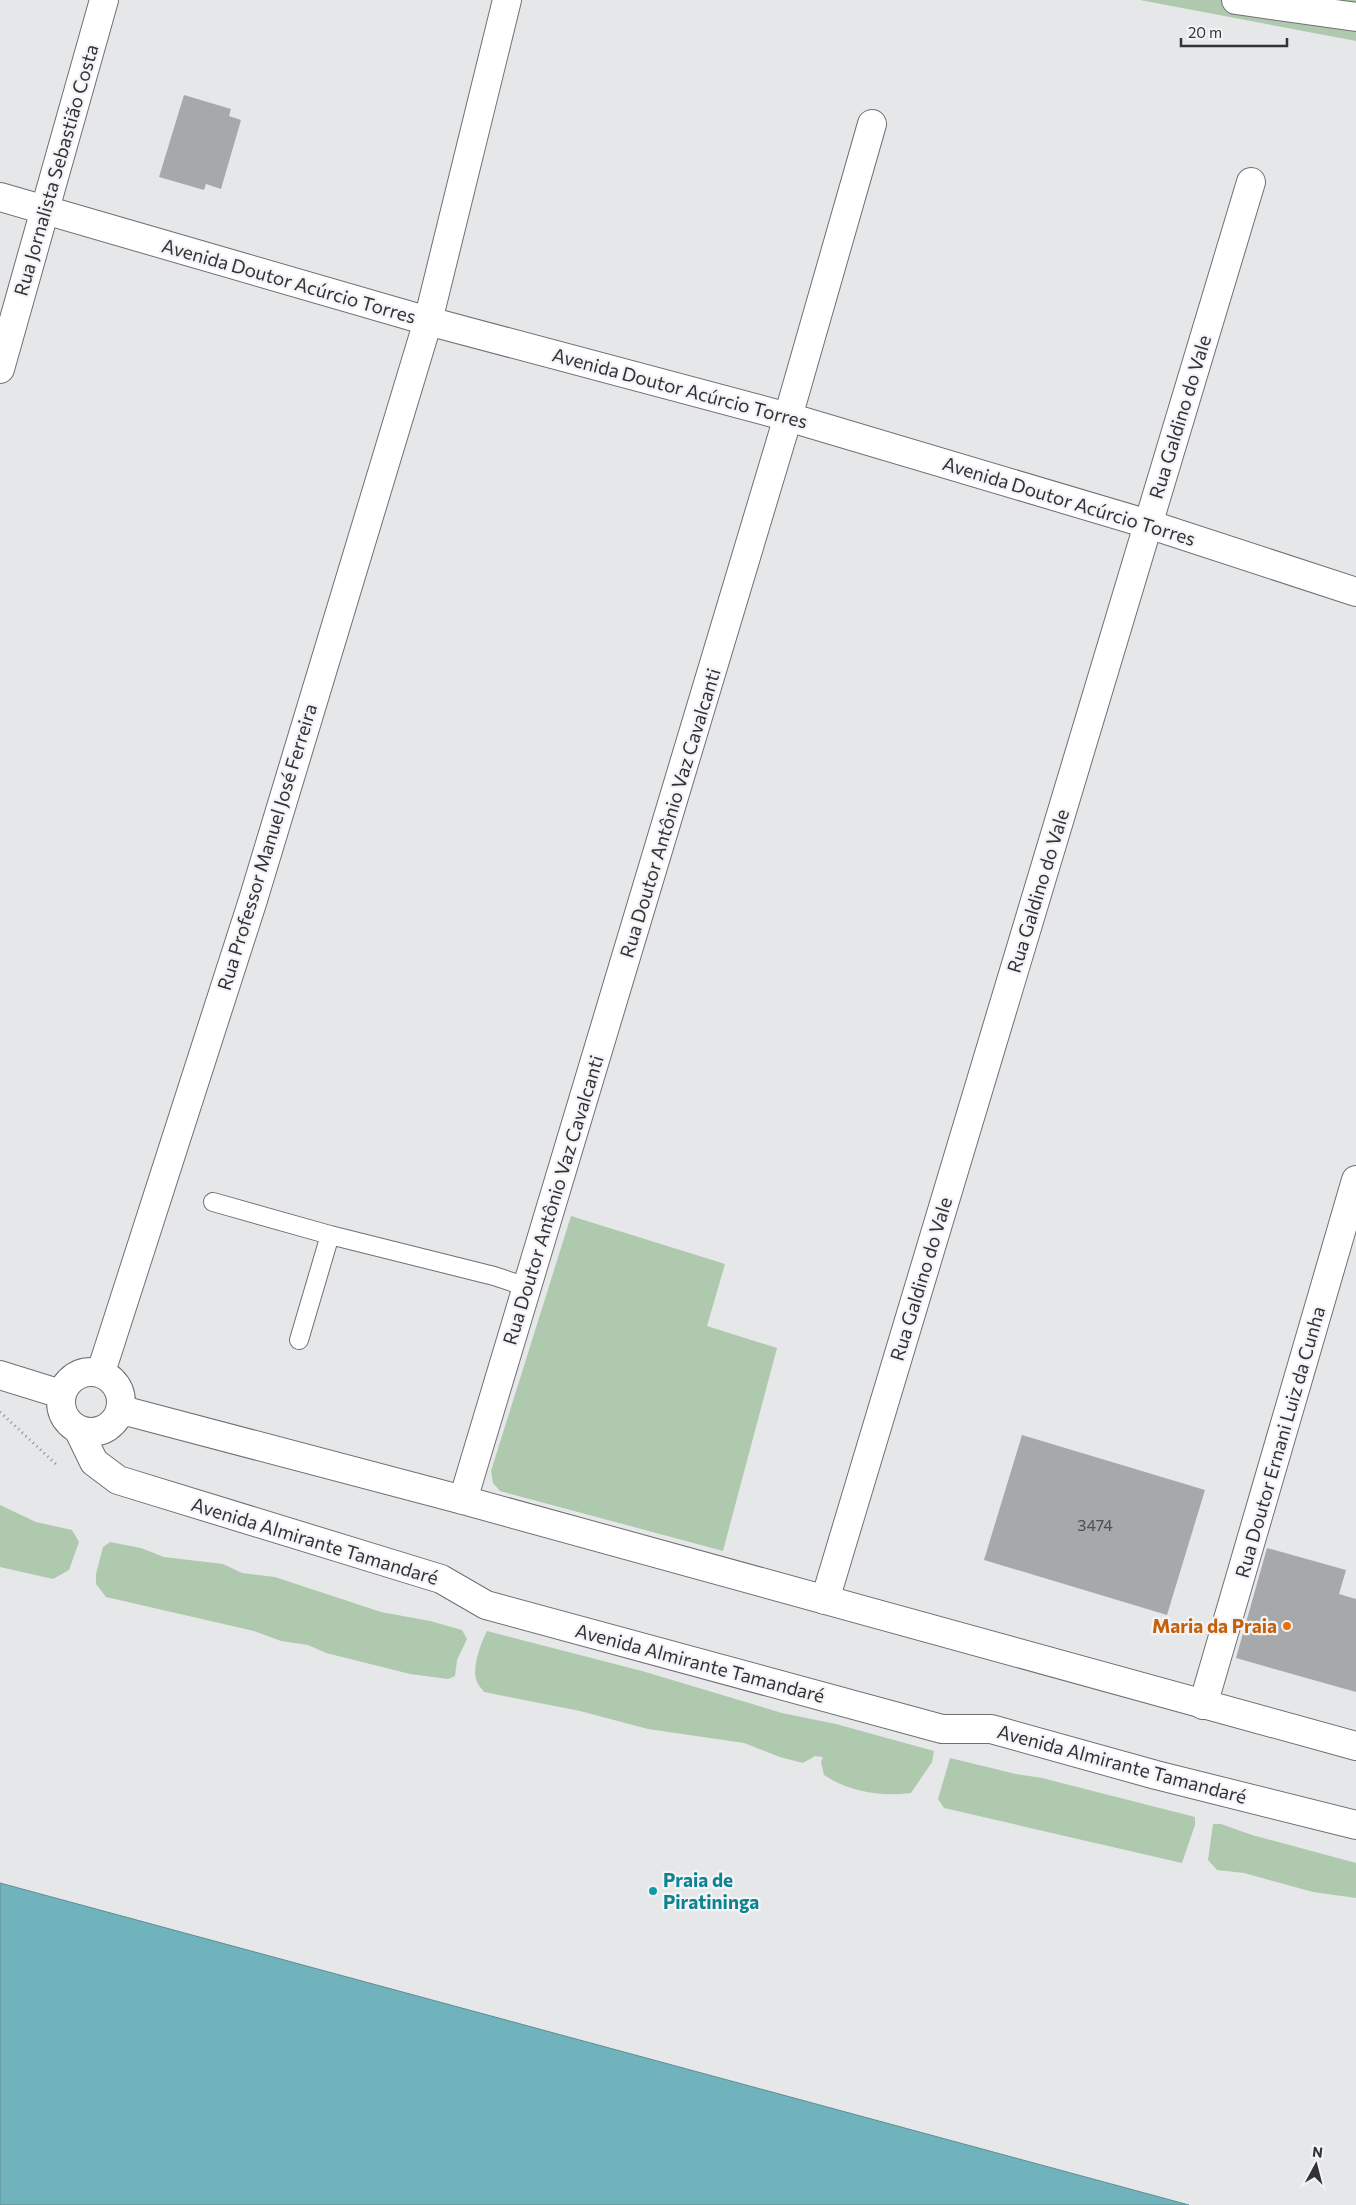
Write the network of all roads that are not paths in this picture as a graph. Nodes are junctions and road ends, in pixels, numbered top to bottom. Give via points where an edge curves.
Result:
1 (104, 0) edge
2 (507, 0) edge
3 (1236, 0) edge
4 (1356, 17) edge
5 (872, 124) dead end
6 (1251, 182) dead end
7 (0, 197) edge
8 (44, 210) junction
9 (428, 321) junction
10 (0, 370) edge
11 (788, 417) junction
12 (1148, 524) junction
13 (1356, 592) edge
14 (1356, 1180) edge
15 (213, 1202) dead end
16 (330, 1235) junction
17 (528, 1287) junction
18 (299, 1340) dead end
19 (100, 1372) junction
20 (0, 1375) edge
21 (61, 1394) junction
22 (122, 1410) junction
23 (78, 1430) junction
24 (463, 1500) junction
25 (825, 1600) junction
26 (1203, 1705) junction
27 (1356, 1746) edge
28 (1356, 1825) edge

1 - 8 street, Rua Jornalista Sebastião Costa
2 - 9 street, Rua Professor Manuel José Ferreira
3 - 4 street
5 - 11 street, Rua Doutor Antônio Vaz Cavalcanti
6 - 12 street, Rua Galdino do Vale
7 - 8 street, Avenida Doutor Acúrcio Torres
8 - 9 street, Avenida Doutor Acúrcio Torres
8 - 10 street, Rua Jornalista Sebastião Costa
9 - 11 street, Avenida Doutor Acúrcio Torres
9 - 19 street, Rua Professor Manuel José Ferreira via 253,900
11 - 12 street, Avenida Doutor Acúrcio Torres
11 - 17 street, Rua Doutor Antônio Vaz Cavalcanti
12 - 13 street, Avenida Doutor Acúrcio Torres
12 - 25 street, Rua Galdino do Vale
14 - 26 street, Rua Doutor Ernani Luiz da Cunha
15 - 16 lane
16 - 17 lane
16 - 18 lane
17 - 24 street, Rua Doutor Antônio Vaz Cavalcanti
19 - 21 street via 84,1371 69,1380
19 - 22 street via 119,1387
20 - 21 street
21 - 23 street via 63,1417
22 - 23 street via 113,1425 98,1433
22 - 24 street
23 - 28 street, Avenida Almirante Tamandaré via 94,1462 118,1480 441,1579 486,1604 942,1729 991,1729 1156,1775
24 - 25 street
25 - 26 street
26 - 27 street

